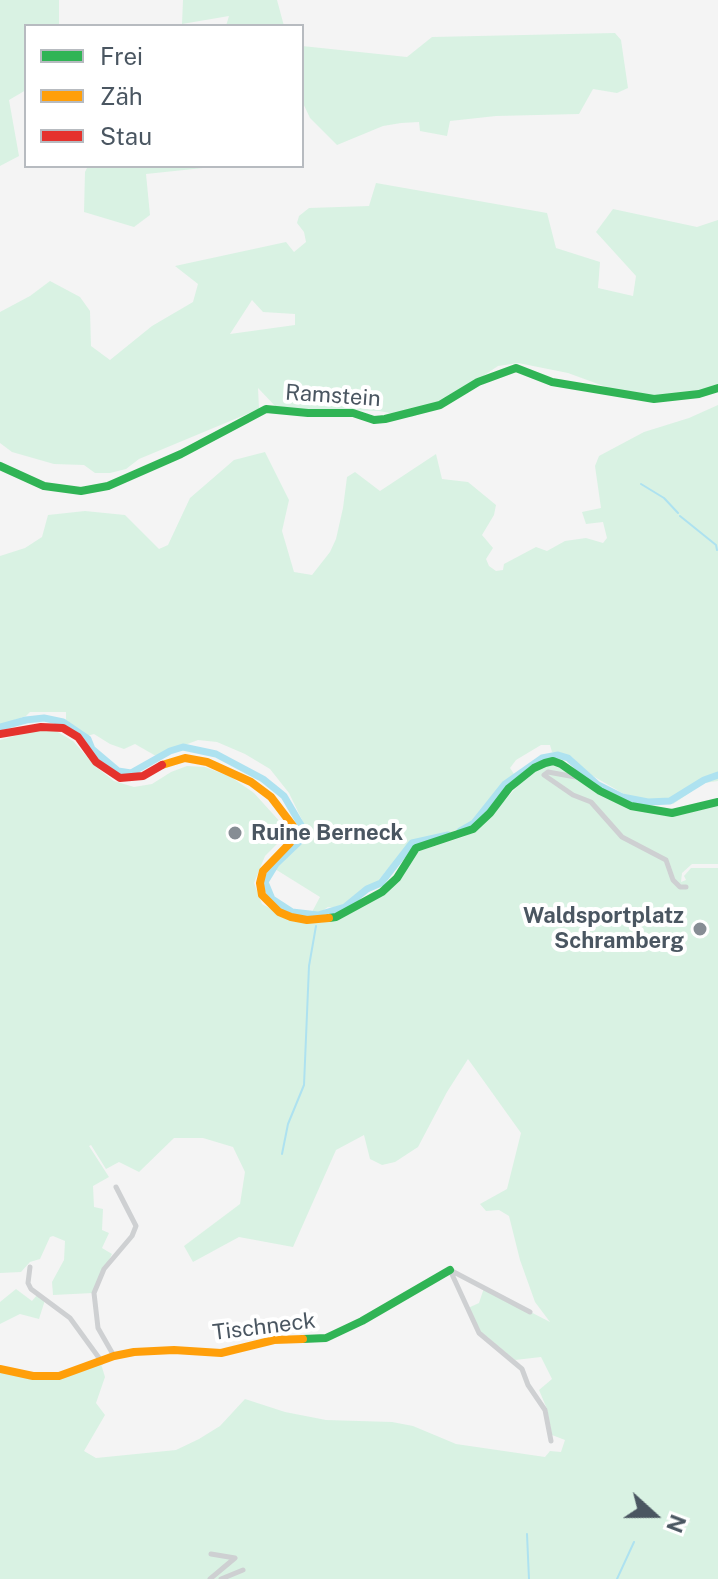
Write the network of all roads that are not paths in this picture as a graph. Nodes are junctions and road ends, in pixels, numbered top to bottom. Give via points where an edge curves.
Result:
1 (718, 388) edge
2 (0, 466) edge
3 (0, 734) edge
4 (582, 778) junction
5 (718, 802) edge
6 (686, 887) dead end
7 (116, 1187) dead end
8 (30, 1267) dead end
9 (450, 1270) junction
10 (530, 1312) dead end
11 (114, 1356) junction
12 (102, 1362) junction
13 (0, 1369) edge
14 (551, 1441) dead end
15 (211, 1554) dead end
16 (243, 1570) dead end
17 (210, 1579) edge
18 (221, 1579) edge

1 - 2 street, Ramstein via 654,399 552,382 516,368 478,382 440,405 385,419 266,409 108,486 81,491 44,486
3 - 4 street via 63,728 120,778 143,776 185,758 251,782 271,797 293,826 290,843 263,871 262,895 279,912 307,920 336,917 382,892 416,848 473,829 534,768 553,761
4 - 5 street via 615,799 649,810 679,812
4 - 6 street via 544,775 591,802 622,837 666,860 673,880
7 - 11 street via 136,1226 104,1269 94,1293 98,1328
8 - 12 street via 31,1289 70,1318
9 - 10 street
9 - 11 street, Tischneck via 334,1336 274,1340 221,1353 156,1350
9 - 14 street via 479,1333 522,1369 545,1410
11 - 12 street, Tischneck
12 - 13 street, Tischneck via 59,1376
15 - 17 street via 235,1558
16 - 18 street

